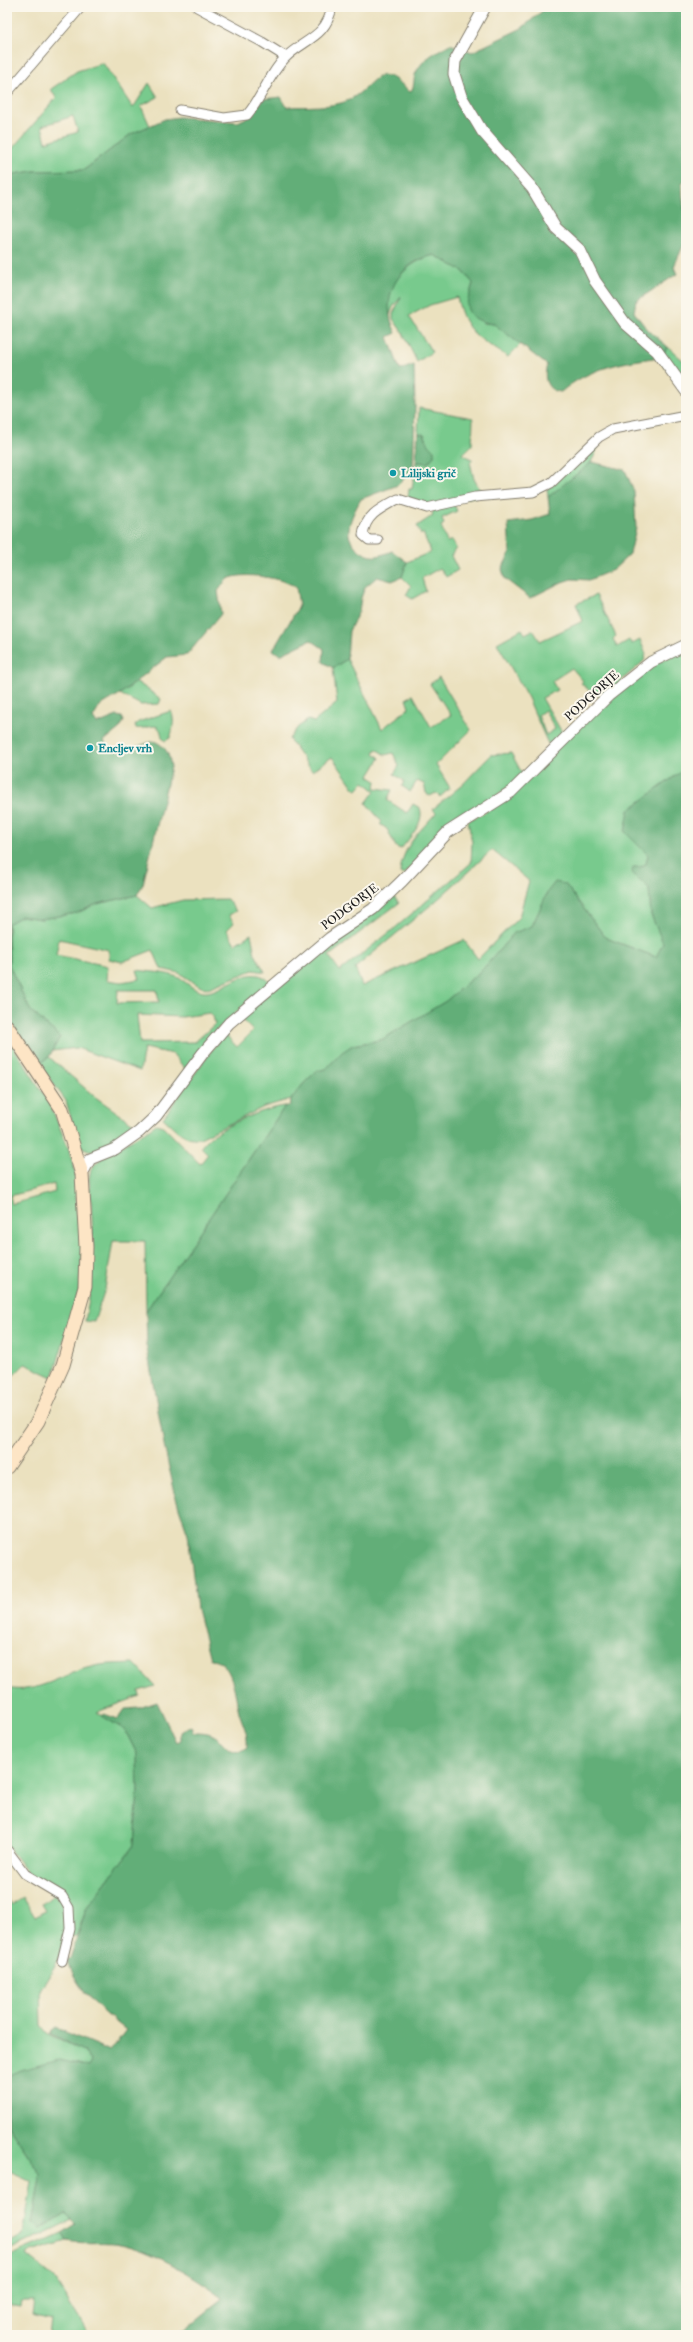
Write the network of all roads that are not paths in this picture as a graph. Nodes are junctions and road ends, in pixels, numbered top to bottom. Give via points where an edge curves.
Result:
1 (81, 7) edge
2 (197, 7) edge
3 (332, 7) edge
4 (485, 7) edge
5 (286, 57) junction
6 (7, 93) edge
7 (180, 110) dead end
8 (686, 391) edge
9 (686, 415) edge
10 (378, 540) dead end
11 (686, 645) edge
12 (7, 1026) edge
13 (82, 1174) junction
14 (7, 1467) edge
15 (7, 1850) edge
16 (62, 1961) dead end

1 - 6 street
2 - 5 street
3 - 5 street via 328,21 316,37
4 - 8 street via 455,60 454,74 461,96 482,131 532,188 556,228 580,250 595,281 625,323 657,352
5 - 7 street via 258,103 247,115 224,118
9 - 10 street via 613,429 599,437 551,483 533,492 475,497 427,508 398,499 374,514 364,524 363,535 369,540
11 - 13 street, PODGORJE via 652,662 608,696 511,792 448,832 373,909 330,938 229,1023 156,1116 115,1149 90,1159
12 - 13 main road via 62,1109
13 - 14 main road via 86,1247 85,1287 77,1320 64,1365 38,1421
15 - 16 street via 25,1874 62,1896 69,1908 70,1928

